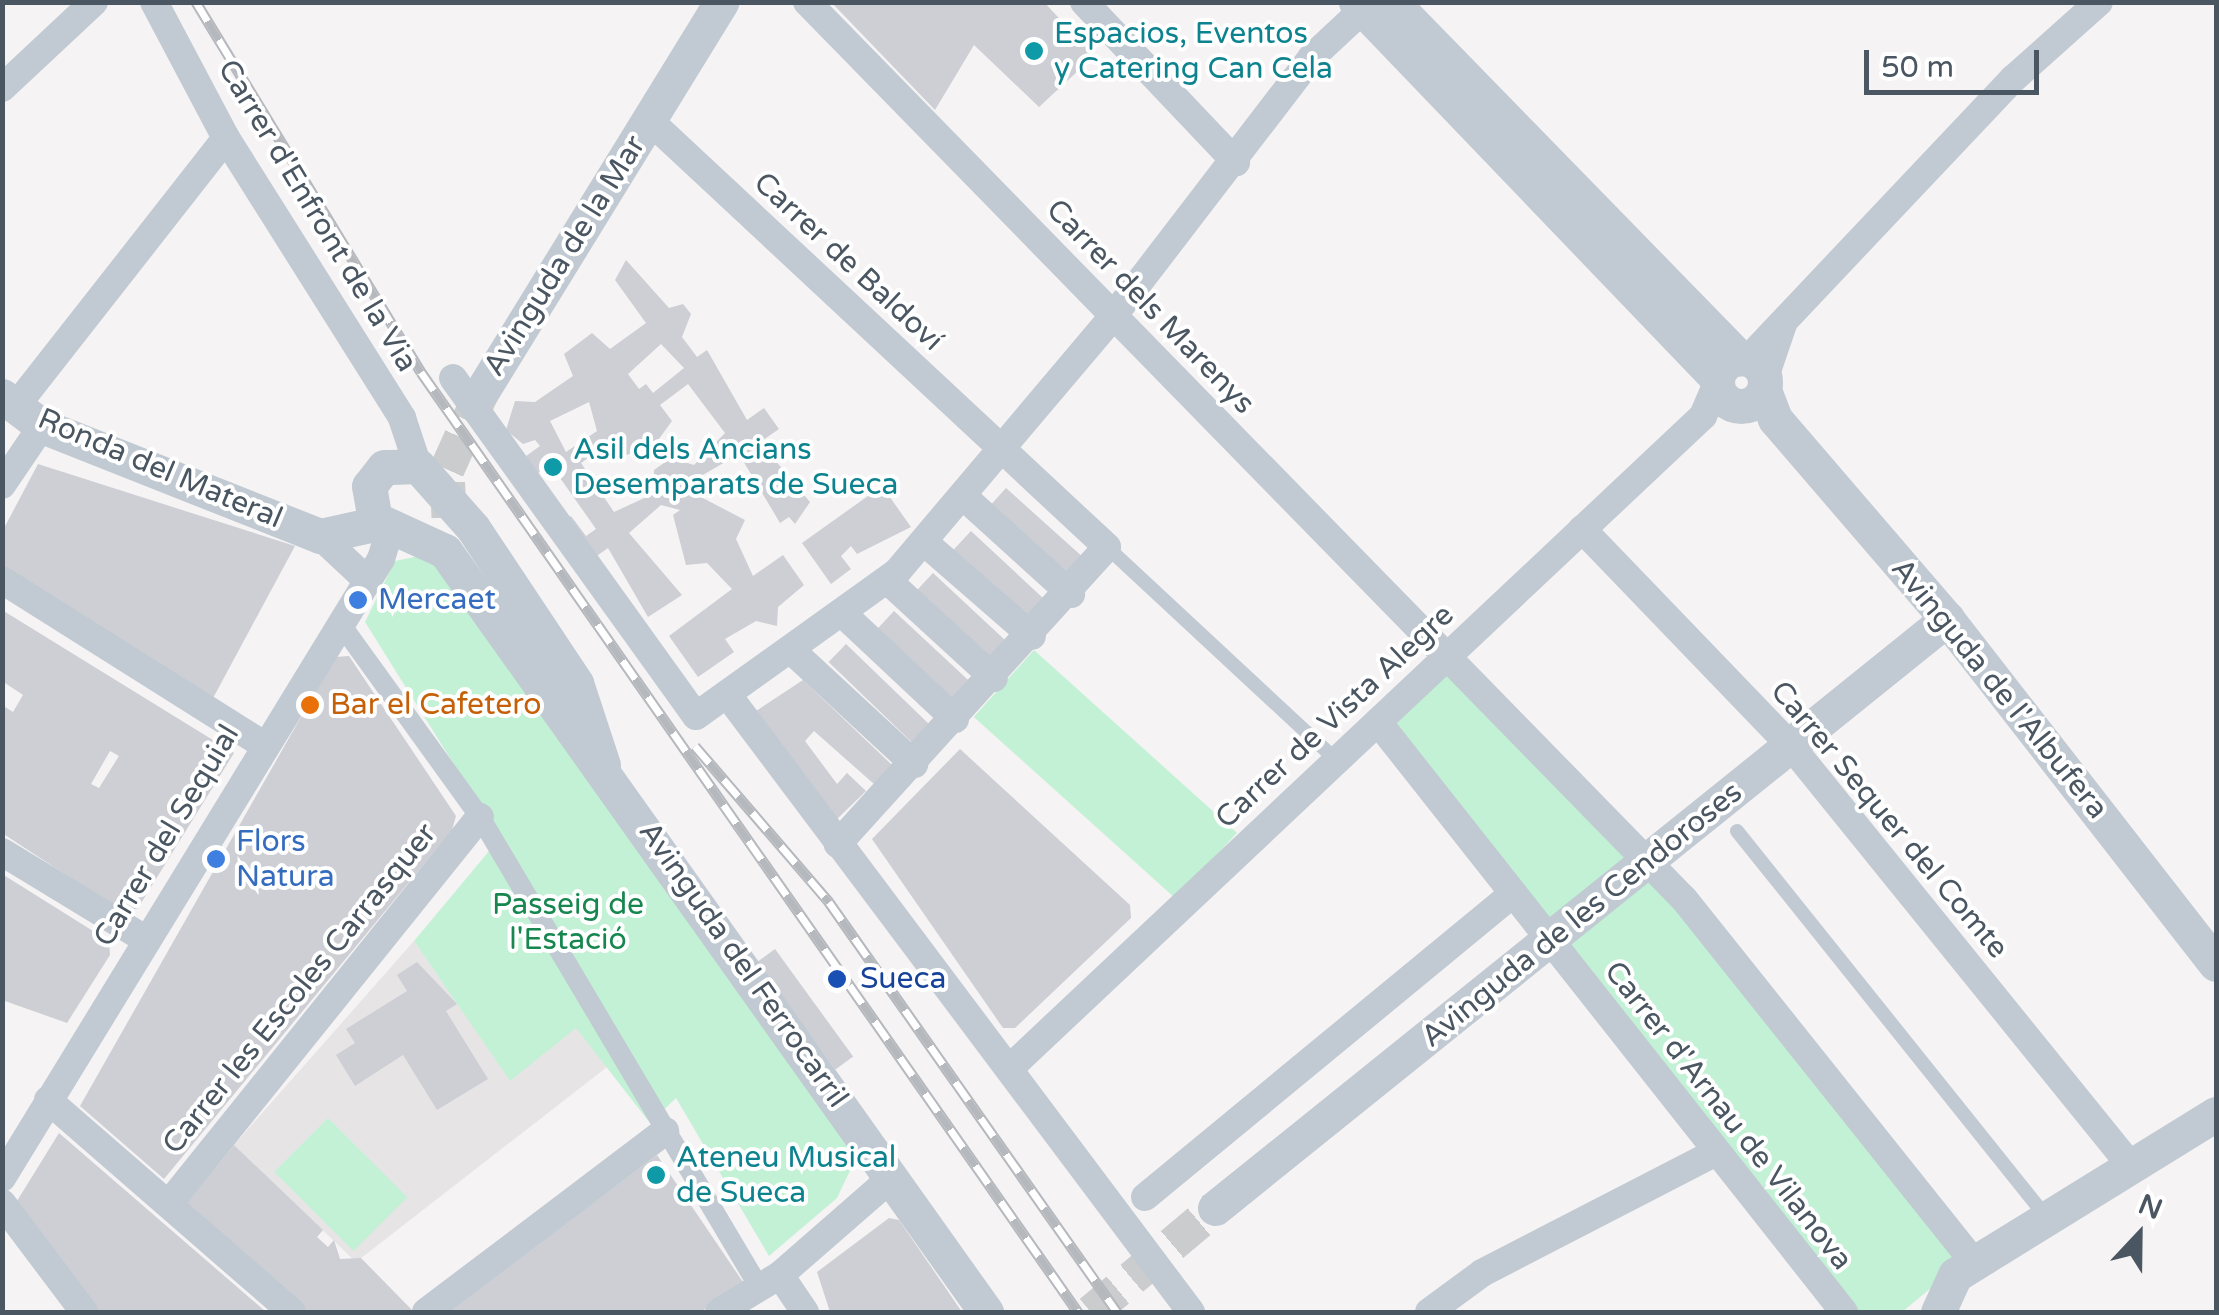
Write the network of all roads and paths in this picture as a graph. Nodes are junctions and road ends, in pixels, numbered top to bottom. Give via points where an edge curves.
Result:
1 (94, 2) edge
2 (154, 2) edge
3 (722, 2) edge
4 (807, 2) edge
5 (1084, 2) edge
6 (2098, 2) edge
7 (1370, 4) edge
8 (2, 88) edge
9 (649, 120) junction
10 (226, 138) junction
11 (1236, 162) junction
12 (1114, 315) junction
13 (467, 385) joint
14 (1740, 389) junction
15 (20, 409) edge
16 (1002, 452) junction
17 (427, 477) junction
18 (2, 485) edge
19 (964, 496) junction
20 (394, 528) junction
21 (1582, 529) junction
22 (320, 536) junction
23 (924, 542) junction
24 (1107, 547) junction
25 (474, 561) dead end
26 (2, 580) edge
27 (368, 580) junction
28 (887, 580) junction
29 (1072, 594) junction
30 (842, 613) junction
31 (1947, 620) junction
32 (340, 623) junction
33 (1032, 636) junction
34 (792, 650) junction
35 (1444, 660) junction
36 (994, 678) junction
37 (727, 694) junction
38 (955, 719) junction
39 (1378, 722) junction
40 (262, 743) junction
41 (1791, 746) junction
42 (600, 749) junction
43 (1337, 761) junction
44 (914, 764) junction
45 (480, 818) junction
46 (1737, 832) dead end
47 (838, 844) junction
48 (2, 852) edge
49 (1644, 865) junction
50 (1512, 894) junction
51 (142, 937) junction
52 (1549, 941) junction
53 (2216, 964) edge
54 (1012, 1066) junction
55 (48, 1100) junction
56 (2216, 1114) edge
57 (665, 1131) junction
58 (13, 1132) edge
59 (1711, 1155) junction
60 (2131, 1166) junction
61 (2, 1178) edge
62 (891, 1178) junction
63 (1145, 1197) dead end
64 (171, 1201) junction
65 (2, 1203) edge
66 (1215, 1208) tunnel mouth
67 (2047, 1218) junction
68 (1974, 1262) junction
69 (769, 1281) junction
70 (983, 1311) edge
71 (84, 1312) edge
72 (292, 1312) edge
73 (426, 1312) edge
74 (718, 1312) edge
75 (805, 1312) edge
76 (1191, 1312) edge
77 (1429, 1312) edge
78 (1844, 1312) edge
79 (1938, 1312) edge

1 - 8 street
2 - 10 street, Carrer d'Enfront de la Via
3 - 9 street, Avinguda de la Mar
4 - 12 street, Carrer dels Marenys
5 - 11 street
6 - 14 street via 2013,79 1784,323
7 - 11 street via 1311,58
7 - 14 street, Avinguda de l'Albufera
9 - 13 street, Avinguda de la Mar
9 - 16 street, Carrer de Baldoví
10 - 15 street
10 - 17 street, Carrer d'Enfront de la Via via 402,418
11 - 12 street
12 - 16 street
12 - 35 street, Carrer dels Marenys
13 - 37 street via 696,716
14 - 21 street, Carrer de Vista Alegre
14 - 31 street, Avinguda de l'Albufera
15 - 18 street
15 - 22 street, Ronda del Materal
16 - 19 street
16 - 24 street, Carrer de Baldoví
17 - 20 street via 433,514
17 - 20 street via 396,463 375,475 367,498
17 - 42 street via 474,528 576,683
19 - 23 street
19 - 29 street
20 - 22 street, Ronda del Materal
20 - 27 street, Carrer del Sequial
20 - 42 street via 445,551 580,746
21 - 35 street, Carrer de Vista Alegre
21 - 41 street, Carrer Sequer del Comte
22 - 27 street, Ronda del Materal
23 - 28 street
23 - 33 street
24 - 29 street
24 - 43 lane
25 - 42 street
26 - 40 street
27 - 32 street, Carrer del Sequial
28 - 30 street
28 - 36 street
29 - 33 street
30 - 34 street
30 - 38 street
31 - 41 street, Avinguda de les Cendoroses
31 - 53 street, Avinguda de l'Albufera
32 - 40 street, Carrer del Sequial
32 - 45 street
33 - 36 street
34 - 37 street
34 - 44 street
35 - 39 street, Carrer de Vista Alegre
35 - 49 street, Carrer dels Marenys
36 - 38 street
37 - 47 street
38 - 44 street
39 - 43 street, Carrer de Vista Alegre
39 - 50 street, Carrer d'Arnau de Vilanova
40 - 51 street, Carrer del Sequial
41 - 49 street, Avinguda de les Cendoroses
41 - 60 street, Carrer Sequer del Comte
42 - 62 street, Avinguda del Ferrocarril
43 - 54 street, Carrer de Vista Alegre
44 - 47 street
45 - 57 street
45 - 64 street, Carrer les Escoles Carrasquer
46 - 67 lane
47 - 54 street via 996,1059
48 - 51 street
49 - 52 street, Avinguda de les Cendoroses
49 - 68 street, Carrer dels Marenys via 1684,899
50 - 52 street, Carrer d'Arnau de Vilanova
50 - 63 street
51 - 55 street, Carrer del Sequial
52 - 59 street, Carrer d'Arnau de Vilanova
52 - 66 street, Avinguda de les Cendoroses
54 - 76 street
55 - 58 street, Carrer del Sequial
55 - 64 street
56 - 60 street
57 - 69 street
57 - 73 street
58 - 61 street, Carrer del Sequial
59 - 77 street via 1482,1273
59 - 78 street, Carrer d'Arnau de Vilanova
60 - 67 street
62 - 69 street
62 - 70 street, Avinguda del Ferrocarril
64 - 72 street
65 - 71 street
67 - 68 street
68 - 79 street via 1943,1287
69 - 74 street
69 - 75 street

